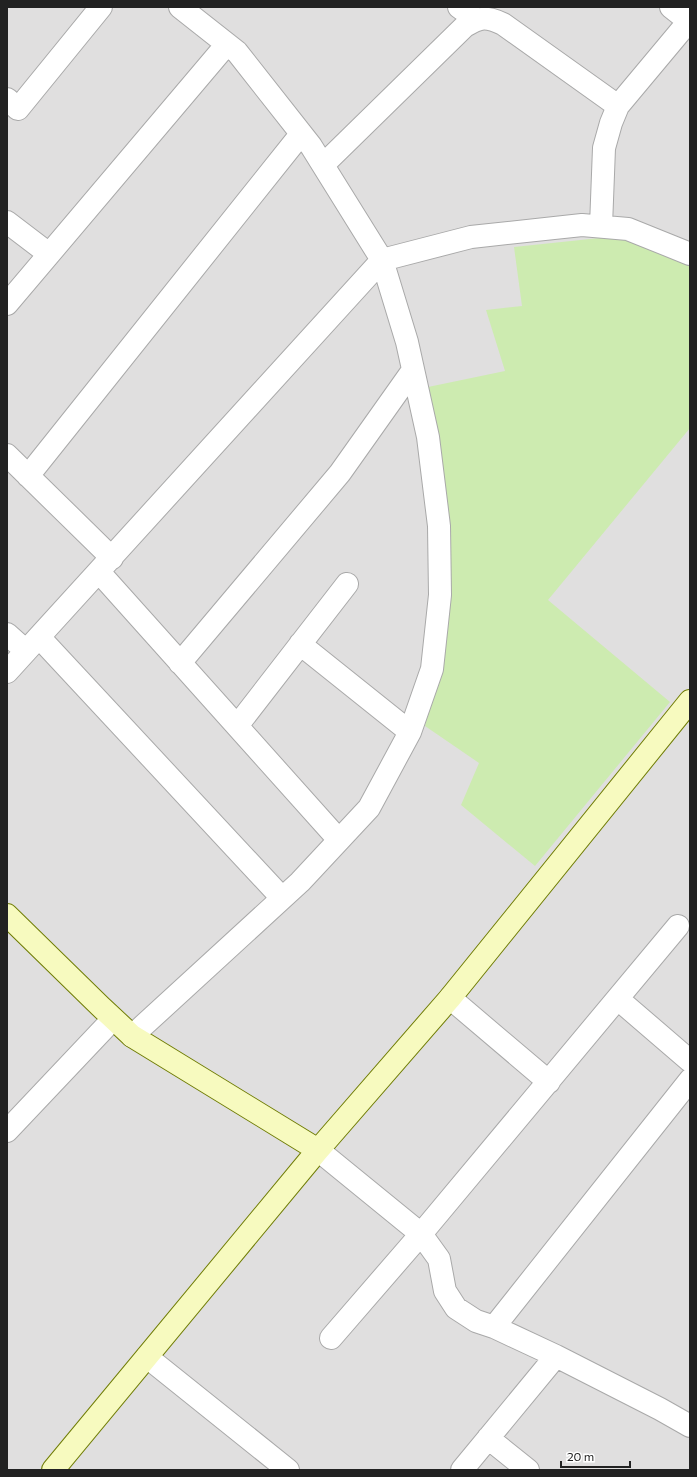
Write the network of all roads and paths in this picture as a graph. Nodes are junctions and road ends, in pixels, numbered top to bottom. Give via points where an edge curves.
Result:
1 (102, 7) edge
2 (180, 7) edge
3 (459, 7) edge
4 (672, 7) edge
5 (477, 20) junction
6 (690, 22) edge
7 (226, 44) junction
8 (618, 106) junction
9 (11, 111) edge
10 (301, 134) junction
11 (322, 165) junction
12 (7, 222) edge
13 (601, 226) junction
14 (49, 254) junction
15 (690, 254) edge
16 (382, 260) junction
17 (7, 304) edge
18 (413, 370) junction
19 (7, 455) edge
20 (28, 476) junction
21 (105, 565) junction
22 (347, 584) dead end
23 (7, 634) edge
24 (32, 644) junction
25 (300, 644) junction
26 (180, 663) junction
27 (7, 672) edge
28 (690, 701) edge
29 (237, 726) junction
30 (410, 732) junction
31 (339, 840) junction
32 (282, 898) junction
33 (7, 915) edge
34 (678, 926) dead end
35 (450, 998) junction
36 (618, 999) junction
37 (114, 1019) junction
38 (132, 1036) junction
39 (690, 1061) edge
40 (690, 1080) edge
41 (548, 1082) junction
42 (7, 1131) edge
43 (318, 1150) junction
44 (421, 1234) junction
45 (494, 1327) junction
46 (331, 1338) dead end
47 (556, 1356) junction
48 (146, 1357) junction
49 (690, 1426) edge
50 (488, 1438) junction
51 (52, 1470) edge
52 (288, 1470) edge
53 (462, 1470) edge
54 (528, 1470) edge

1 - 9 street
2 - 7 street
3 - 5 street
4 - 6 street
5 - 8 street via 490,18 503,24
5 - 11 street via 465,26
6 - 8 street
7 - 10 street via 237,52
7 - 14 street
8 - 13 street via 604,148
10 - 11 street
10 - 20 street
11 - 16 street
12 - 14 street
13 - 15 street via 628,228
13 - 16 street via 582,225 471,237
14 - 17 street
16 - 18 street
16 - 21 street
18 - 26 street via 340,473
18 - 30 street via 428,437 439,526 440,595 432,669
19 - 20 street
20 - 21 street
21 - 24 street
21 - 26 street
22 - 25 street
23 - 24 street
24 - 27 street
24 - 32 street
25 - 29 street
25 - 30 street
26 - 29 street
28 - 35 street
29 - 31 street
30 - 31 street via 369,808
31 - 32 street
32 - 38 street
33 - 37 street
34 - 36 street
35 - 41 street
35 - 43 street
36 - 39 street
36 - 41 street
37 - 38 street
37 - 42 street
38 - 43 street
40 - 45 street
41 - 44 street
43 - 44 street
43 - 48 street
44 - 45 street via 439,1259 445,1290 456,1308 476,1321
44 - 46 street
45 - 47 street
47 - 49 street
47 - 50 street
48 - 51 street
48 - 52 street
50 - 53 street
50 - 54 street

